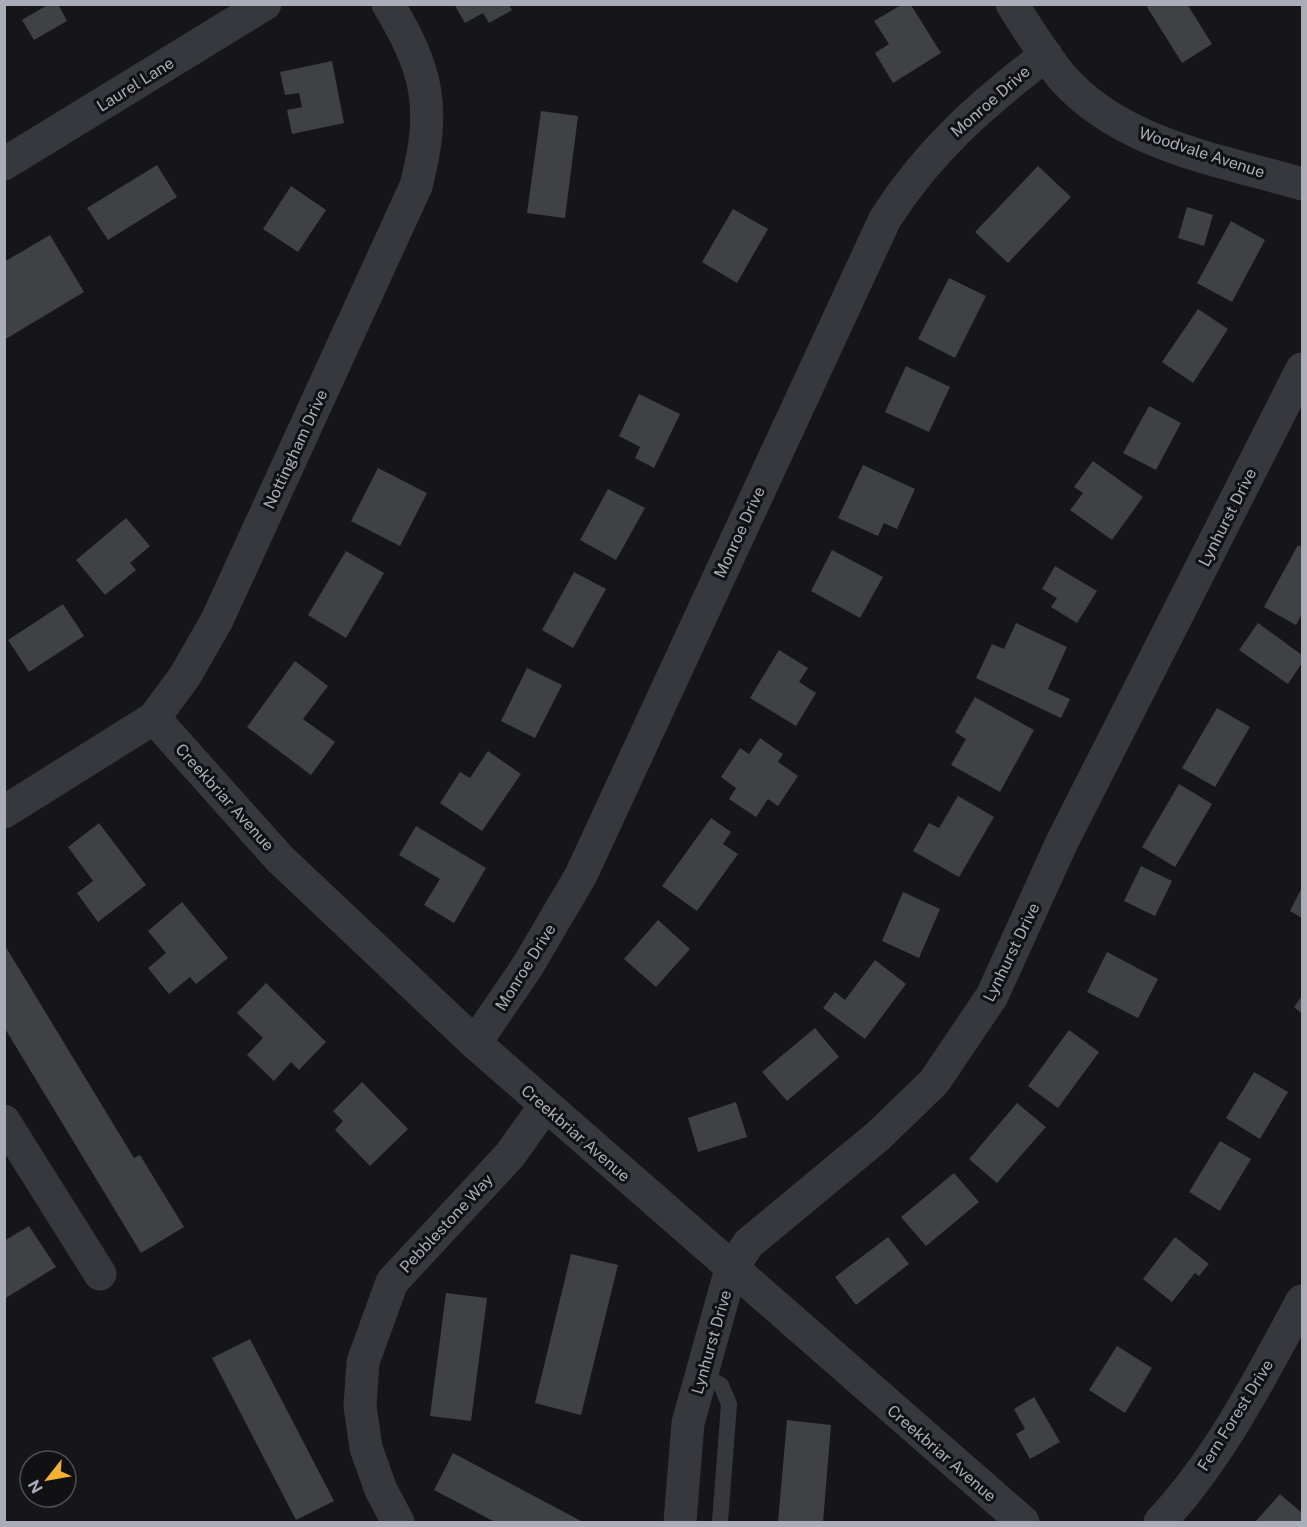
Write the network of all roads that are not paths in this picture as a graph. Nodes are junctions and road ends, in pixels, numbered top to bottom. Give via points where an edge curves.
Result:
1 (265, 4) edge
2 (388, 4) edge
3 (1012, 4) edge
4 (1046, 55) junction
5 (4, 164) edge
6 (1302, 184) edge
7 (1302, 369) edge
8 (154, 718) junction
9 (4, 812) edge
10 (475, 1043) junction
11 (544, 1106) junction
12 (4, 1121) edge
13 (731, 1269) junction
14 (100, 1274) dead end
15 (1302, 1301) edge
16 (702, 1375) junction
17 (398, 1522) edge
18 (680, 1522) edge
19 (720, 1522) edge
20 (1023, 1522) edge
21 (1160, 1522) edge

1 - 5 street, Laurel Lane
2 - 8 street, Nottingham Drive via 418,63 428,105 426,146 416,186 217,620 185,676
3 - 4 street, Woodvale Avenue
4 - 6 street, Woodvale Avenue via 1063,78 1116,122 1189,151
4 - 10 street, Monroe Drive via 981,104 957,128 885,219 581,875 527,967
7 - 13 street, Lynhurst Drive via 1062,842 992,996 934,1082 877,1137 749,1243
8 - 9 street, Nottingham Drive
8 - 10 street, Creekbriar Avenue via 280,859
10 - 11 street, Creekbriar Avenue
11 - 13 street, Creekbriar Avenue
11 - 17 street, Pebblestone Way via 510,1155 392,1282 363,1362 360,1406 366,1448
12 - 14 street
13 - 16 street, Lynhurst Drive
13 - 20 street, Creekbriar Avenue
15 - 21 street, Fern Forest Drive via 1225,1438
16 - 18 street, Lynhurst Drive via 688,1423
16 - 19 lane via 721,1385 729,1404

